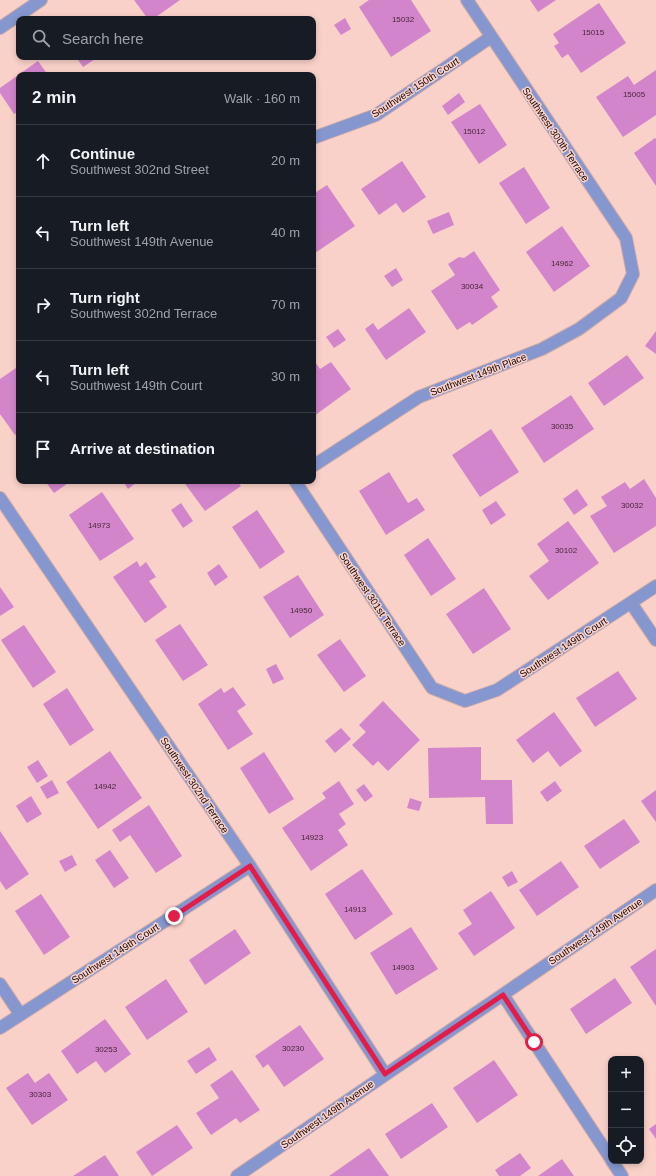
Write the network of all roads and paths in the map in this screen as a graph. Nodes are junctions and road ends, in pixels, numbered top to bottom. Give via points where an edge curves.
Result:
1 (41, 0) edge
2 (467, 0) edge
3 (18, 16) edge
4 (16, 17) edge
5 (0, 28) edge
6 (491, 38) junction
7 (316, 137) edge
8 (633, 274) joint
9 (316, 464) edge
10 (297, 484) edge
11 (0, 498) edge
12 (656, 586) edge
13 (631, 603) junction
14 (656, 640) edge
15 (465, 701) joint
16 (250, 866) junction
17 (656, 890) edge
18 (0, 984) edge
19 (503, 995) junction
20 (20, 1014) junction
21 (0, 1028) edge
22 (385, 1074) junction
23 (608, 1154) edge
24 (614, 1164) edge
25 (237, 1176) edge
26 (622, 1176) edge

1 - 3 street
2 - 6 street, Southwest 300th Terrace
4 - 5 street
6 - 7 street, Southwest 150th Court via 376,115
6 - 8 street, Southwest 300th Terrace via 626,238
8 - 9 street, Southwest 149th Place via 621,298 579,329 542,349 419,397
10 - 15 street, Southwest 301st Terrace via 432,688
11 - 16 street, Southwest 302nd Terrace
12 - 13 street, Southwest 149th Court
13 - 14 street
13 - 15 street, Southwest 149th Court via 497,690
16 - 20 street, Southwest 149th Court
16 - 22 street, Southwest 302nd Terrace
17 - 19 street, Southwest 149th Avenue
18 - 20 street
19 - 22 street, Southwest 149th Avenue
19 - 23 street
20 - 21 street, Southwest 149th Court
22 - 25 street, Southwest 149th Avenue
24 - 26 street

